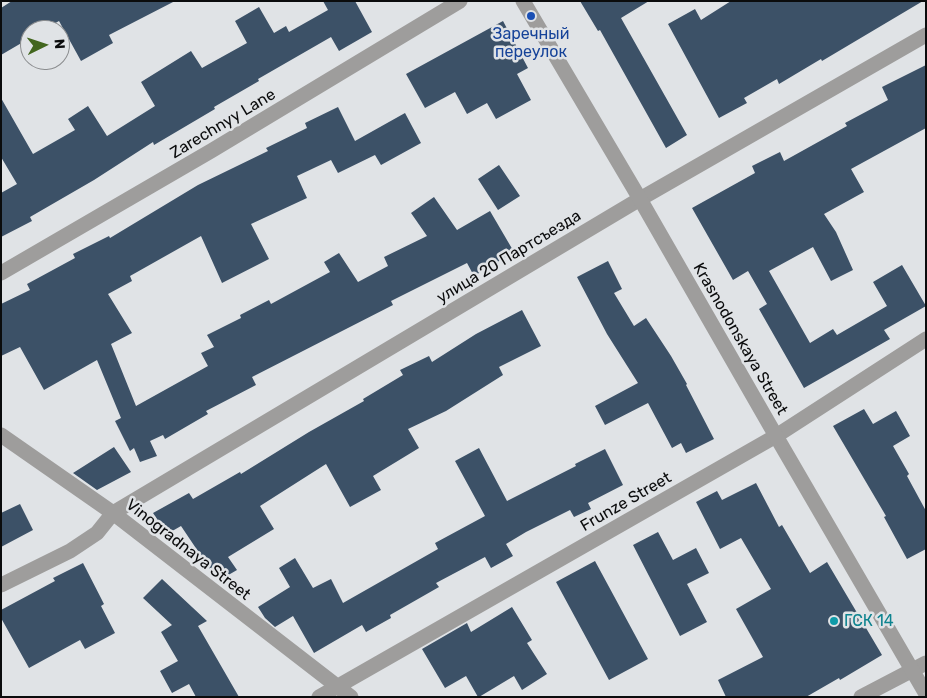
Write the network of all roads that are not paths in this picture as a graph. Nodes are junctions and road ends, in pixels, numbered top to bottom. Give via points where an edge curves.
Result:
1 (460, 1) edge
2 (524, 1) edge
3 (926, 35) edge
4 (640, 199) junction
5 (1, 274) edge
6 (926, 340) edge
7 (1, 435) edge
8 (776, 436) junction
9 (113, 514) junction
10 (1, 585) edge
11 (926, 663) edge
12 (912, 671) junction
13 (338, 686) junction
14 (926, 694) edge
15 (319, 697) edge
16 (351, 697) edge
17 (861, 697) edge

1 - 5 street, Zarechnyy Lane
2 - 4 street, Krasnodonskaya Street
3 - 4 street, улица 20 Партсъезда
4 - 8 street, Krasnodonskaya Street
4 - 9 street, улица 20 Партсъезда
6 - 8 street, Frunze Street
7 - 9 street, Vinogradnaya Street
8 - 12 street, Krasnodonskaya Street
8 - 13 street, Frunze Street
9 - 10 street, улица 20 Партсъезда via 97,533 70,551
9 - 13 street, Vinogradnaya Street
11 - 12 street
12 - 14 street, Krasnodonskaya Street
12 - 17 street
13 - 15 street, Frunze Street
13 - 16 street, Vinogradnaya Street

